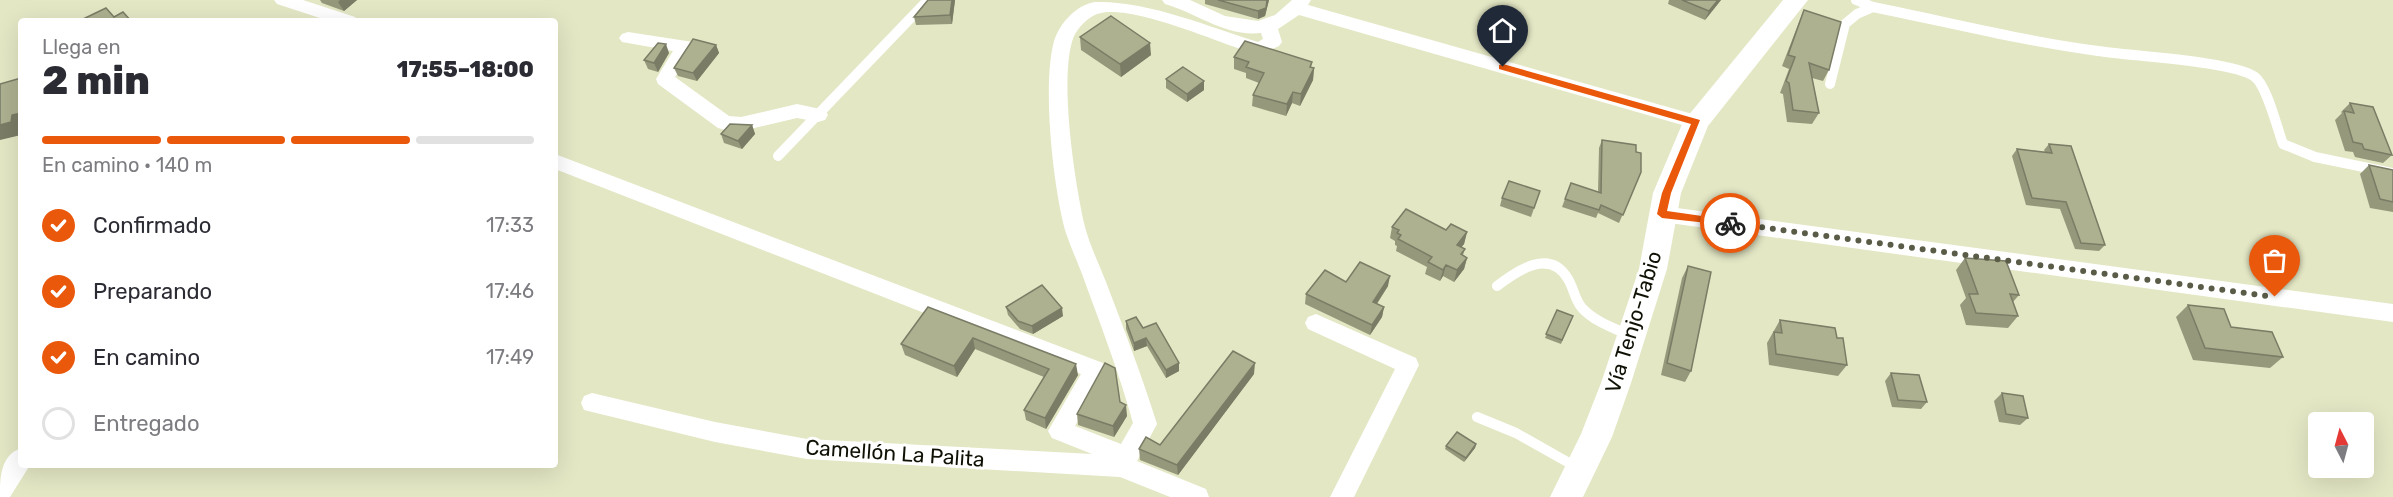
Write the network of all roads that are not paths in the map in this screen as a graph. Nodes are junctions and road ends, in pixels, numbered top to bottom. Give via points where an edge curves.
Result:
1 (283, 0) edge
2 (928, 0) edge
3 (1171, 0) edge
4 (1797, 0) edge
5 (1856, 0) edge
6 (1299, 4) edge
7 (1873, 7) junction
8 (340, 18) edge
9 (1268, 27) junction
10 (628, 38) dead end
11 (1830, 84) edge
12 (818, 115) junction
13 (1696, 122) junction
14 (778, 156) dead end
15 (558, 162) edge
16 (2393, 173) edge
17 (1662, 214) junction
18 (1497, 286) dead end
19 (2393, 313) edge
20 (1316, 322) dead end
21 (1631, 336) junction
22 (592, 403) dead end
23 (1477, 417) dead end
24 (1124, 461) junction
25 (18, 464) edge
26 (1581, 470) junction
27 (0, 492) edge
28 (1197, 497) edge
29 (1342, 497) edge
30 (1566, 497) edge

1 - 8 street
2 - 12 lane
3 - 9 street via 1187,3 1204,15 1256,29
4 - 13 main road, Vía Tenjo-Tabio
5 - 7 lane
6 - 9 street
6 - 13 street
7 - 11 lane via 1845,24
7 - 16 lane via 2096,51 2208,64 2248,73 2257,78 2264,91 2283,144 2314,157
9 - 24 street via 1273,42 1259,49 1151,8 1124,5 1096,7 1074,20 1064,39 1060,57 1063,154 1075,228 1131,373 1145,424
10 - 12 street via 686,47 664,79 725,123 741,124 797,111
12 - 14 lane
13 - 17 main road, Vía Tenjo-Tabio
15 - 24 street via 1095,370 1060,431
17 - 19 street
17 - 21 main road, Vía Tenjo-Tabio via 1653,269
18 - 21 lane via 1538,261 1551,264 1563,271 1582,308
20 - 29 street via 1408,365
21 - 26 main road, Vía Tenjo-Tabio
22 - 24 street, Camellón La Palita via 715,432 807,448
23 - 26 lane via 1496,422
24 - 28 street, Camellón La Palita
25 - 27 street
26 - 30 main road, Vía Tenjo-Tabio

